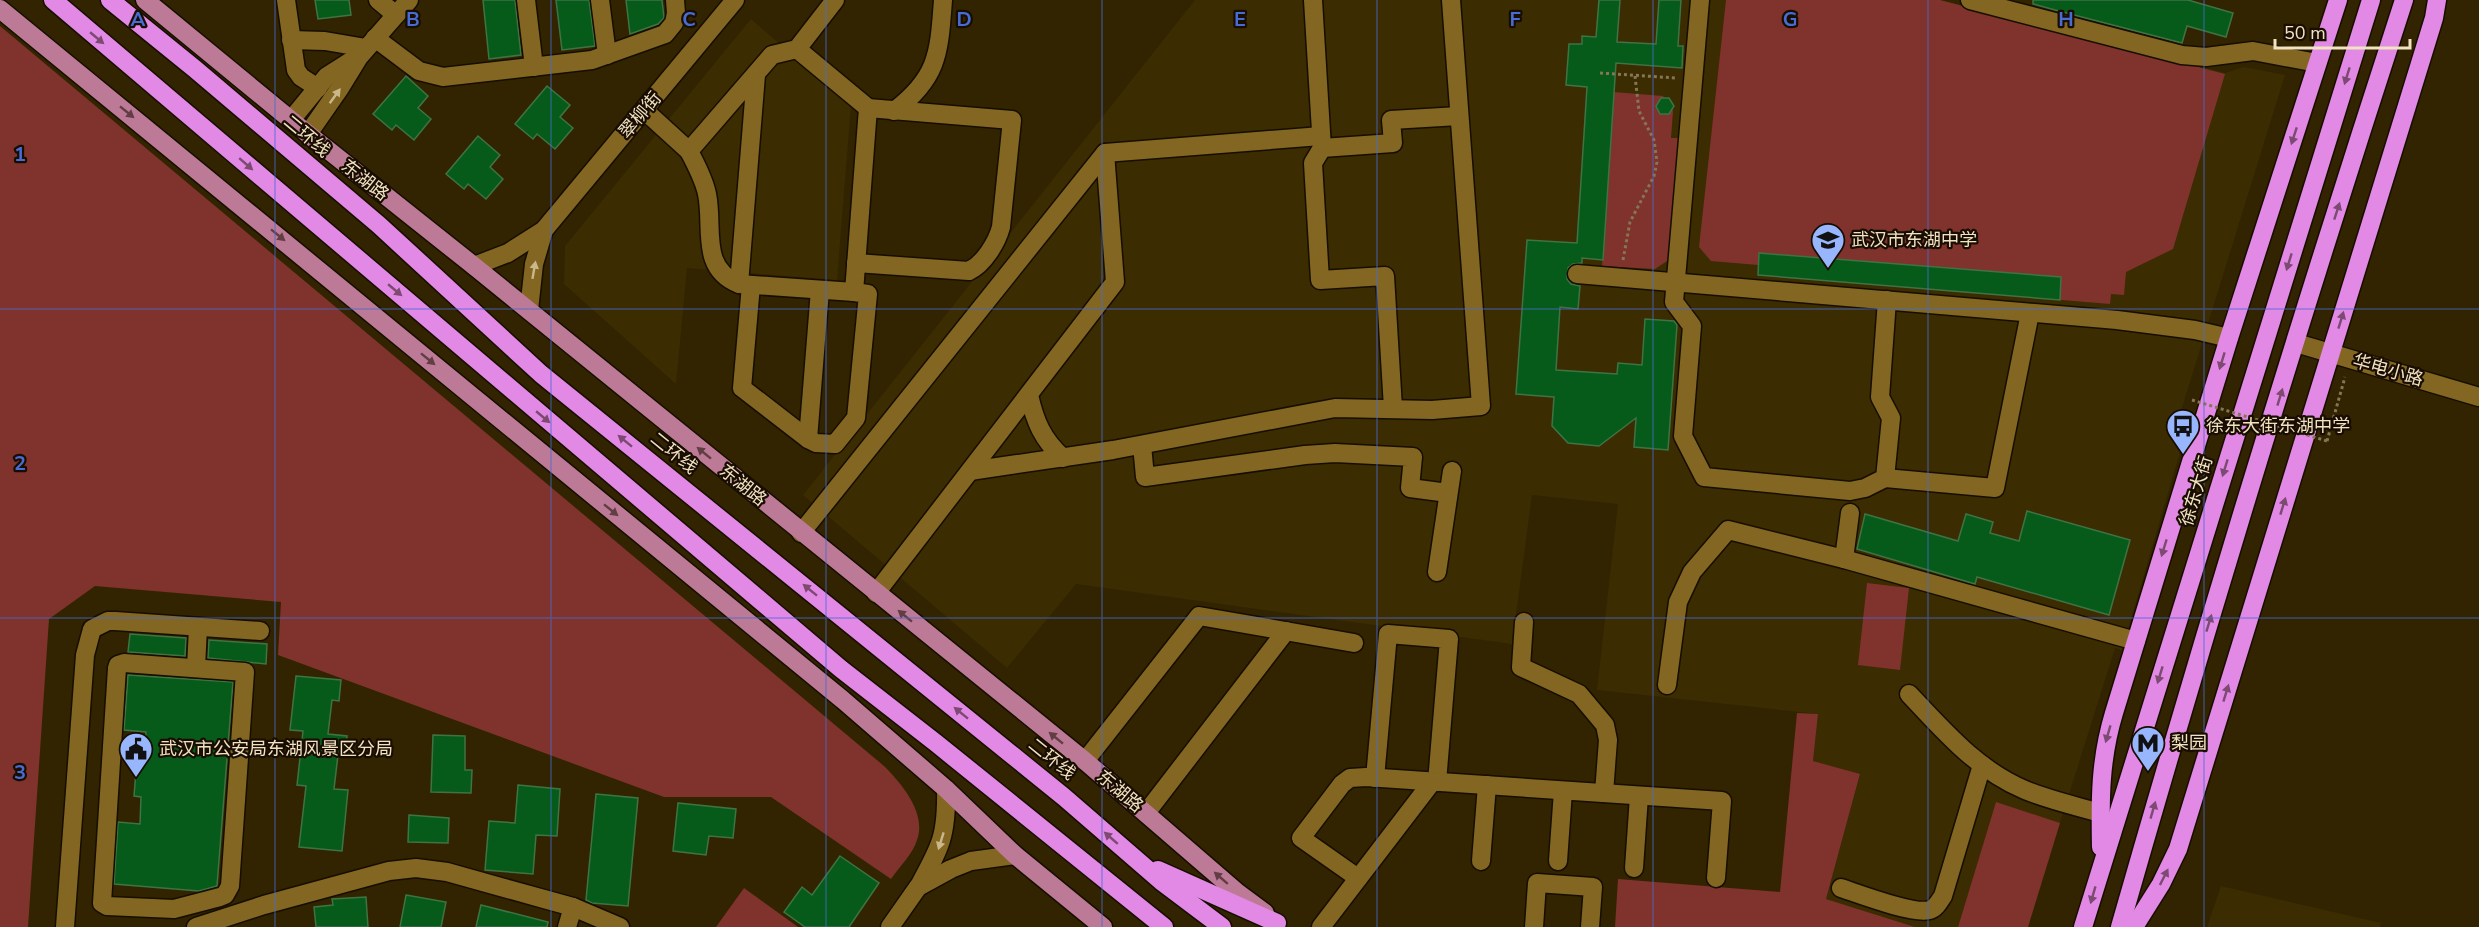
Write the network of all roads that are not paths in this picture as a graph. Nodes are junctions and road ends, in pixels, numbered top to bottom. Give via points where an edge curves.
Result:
1 (53, 0) edge
2 (110, 0) edge
3 (145, 0) edge
4 (286, 0) edge
5 (378, 0) edge
6 (409, 0) edge
7 (526, 0) edge
8 (600, 0) edge
9 (675, 0) edge
10 (735, 0) edge
11 (835, 0) edge
12 (943, 0) edge
13 (1313, 0) edge
14 (1451, 0) edge
15 (1700, 0) edge
16 (1970, 0) edge
17 (2338, 0) edge
18 (2371, 0) edge
19 (2404, 0) edge
20 (2437, 0) edge
21 (0, 9) edge
22 (396, 15) junction
23 (291, 40) junction
24 (367, 48) junction
25 (797, 49) junction
26 (607, 55) junction
27 (2317, 63) junction
28 (534, 67) junction
29 (756, 75) junction
30 (318, 88) junction
31 (868, 108) junction
32 (644, 110) junction
33 (894, 111) junction
34 (1459, 116) junction
35 (291, 120) junction
36 (308, 134) junction
37 (1322, 142) junction
38 (689, 151) junction
39 (1105, 153) junction
40 (544, 230) junction
41 (856, 263) junction
42 (474, 266) junction
43 (1577, 274) dead end
44 (1675, 282) junction
45 (745, 284) junction
46 (820, 290) junction
47 (854, 292) junction
48 (1887, 300) junction
49 (529, 310) junction
50 (2030, 313) junction
51 (2229, 338) junction
52 (2296, 343) junction
53 (2330, 354) junction
54 (1029, 395) junction
55 (2479, 397) edge
56 (1393, 408) junction
57 (808, 439) junction
58 (1142, 445) junction
59 (1063, 458) junction
60 (970, 471) junction
61 (1452, 471) dead end
62 (1885, 478) junction
63 (1449, 493) junction
64 (1850, 513) dead end
65 (801, 533) junction
66 (1844, 559) junction
67 (1437, 572) dead end
68 (876, 593) junction
69 (1524, 622) dead end
70 (198, 627) junction
71 (260, 631) dead end
72 (1286, 631) junction
73 (2136, 641) junction
74 (1354, 643) dead end
75 (196, 668) junction
76 (1667, 685) dead end
77 (1909, 694) dead end
78 (1085, 761) junction
79 (1982, 765) junction
80 (1375, 778) junction
81 (1434, 782) junction
82 (1486, 785) junction
83 (946, 789) junction
84 (1563, 790) junction
85 (1604, 793) junction
86 (1639, 796) junction
87 (2100, 808) junction
88 (1146, 813) junction
89 (1015, 855) junction
90 (1136, 860) junction
91 (1481, 861) dead end
92 (1558, 861) dead end
93 (2102, 863) junction
94 (1634, 868) dead end
95 (1358, 878) junction
96 (1716, 878) dead end
97 (1112, 885) junction
98 (918, 887) junction
99 (1841, 888) dead end
100 (573, 908) junction
101 (1280, 925) edge
102 (65, 927) edge
103 (196, 927) edge
104 (567, 927) edge
105 (620, 927) edge
106 (890, 927) edge
107 (1103, 927) edge
108 (1148, 927) edge
109 (1164, 927) edge
110 (1222, 927) edge
111 (1321, 927) edge
112 (1534, 927) edge
113 (1590, 927) edge
114 (2083, 927) edge
115 (2120, 927) edge
116 (2134, 927) edge

1 -> 97 highway via 841,669
90 -> 2 highway, 二环线 via 1055,789 541,374 379,225
3 - 35 main road, 东湖路
4 - 23 street
5 - 22 street
6 - 22 street
7 - 28 street
8 - 26 street
9 - 26 street via 671,28
10 - 32 street, 翠柳街
11 - 25 street
12 - 33 street via 935,63 920,88
13 - 37 street
14 - 34 street
15 - 44 street
16 - 27 street via 2182,55 2206,57 2253,51
17 - 27 highway
18 -> 93 highway, 徐东大街
52 -> 19 highway
53 -> 20 highway
21 -> 83 main road
22 - 24 street
23 - 24 street
23 - 30 street via 296,70
24 - 28 street via 437,76
24 - 30 street via 327,76
36 -> 24 street
25 - 29 street via 772,55
25 - 31 street
26 - 28 street
27 -> 51 highway
29 - 38 street
29 - 45 street
30 - 35 street
31 - 33 street
31 - 41 street
32 - 38 street
32 - 40 street, 翠柳街
33 - 41 street via 1012,120 1001,227 998,238 976,268 969,271
34 - 37 street via 1391,120 1393,143
34 - 56 street via 1481,406 1432,411
35 - 36 main road, 东湖路
36 - 42 main road, 东湖路
37 - 39 street
37 - 56 street via 1312,163 1320,280 1385,276
38 - 45 street via 708,195 711,255 724,276
39 - 54 street via 1115,282
39 - 65 street
40 - 42 street via 508,253
49 -> 40 street via 534,264
41 - 47 street
42 - 49 main road, 东湖路
43 - 44 street
44 - 48 street
44 - 62 street via 1674,302 1692,326 1683,436 1704,477 1850,491
45 - 46 street
45 - 57 street via 742,388
46 - 47 street
46 - 57 street
47 - 57 street via 868,294 856,418 836,444
48 - 50 street
48 - 62 street via 1880,397 1891,418
65 -> 49 main road, 东湖路
50 - 51 street via 2195,330
50 - 62 street via 1995,488
51 -> 73 highway
52 - 53 street, 华电小路
115 -> 52 highway via 2175,733
53 - 55 street, 华电小路
116 -> 53 highway via 2178,849
54 - 59 street via 1041,433
54 - 60 street
56 - 58 street via 1335,408
58 - 59 street
58 - 63 street via 1145,477 1305,455 1368,454 1413,458 1410,488
59 - 60 street
60 - 68 street
61 - 63 street
63 - 67 street
64 - 66 street
65 - 68 main road, 东湖路
66 - 73 street
66 - 76 street via 1728,530 1692,572 1678,602
78 -> 68 main road, 东湖路
69 - 85 street via 1521,667 1579,694 1605,725 1608,740
70 - 71 street
70 - 75 street
70 - 102 street via 108,621 92,629 88,639
72 - 74 street
72 - 78 street via 1199,616
72 - 88 street
73 -> 87 highway via 2105,744
75 - 75 street via 118,665 103,905 174,909 220,897 230,886 245,672
77 - 79 street via 1960,748
78 - 88 main road, 东湖路
79 - 87 street via 1999,775
79 - 99 street via 1942,896 1935,907 1916,911
80 - 81 street
80 - 81 street via 1388,634 1449,639
80 - 95 street via 1350,778 1342,784 1301,838
81 - 82 street
81 - 95 street
82 - 84 street
82 - 91 street
83 - 89 main road
83 -> 98 street via 946,824 940,847
84 - 85 street
84 - 92 street
85 - 86 street
86 - 94 street
86 - 96 street via 1722,801
87 - 93 highway
101 -> 88 main road, 东湖路
89 - 98 street via 971,861
89 - 107 main road
90 - 101 highway
90 - 110 highway, 二环线
93 -> 114 highway, 徐东大街
95 - 111 street
97 - 108 highway
97 - 109 highway
98 - 106 street
100 - 103 street via 447,872 416,868 389,871
100 - 104 street
100 - 105 street
112 - 113 street via 1537,883 1593,887

